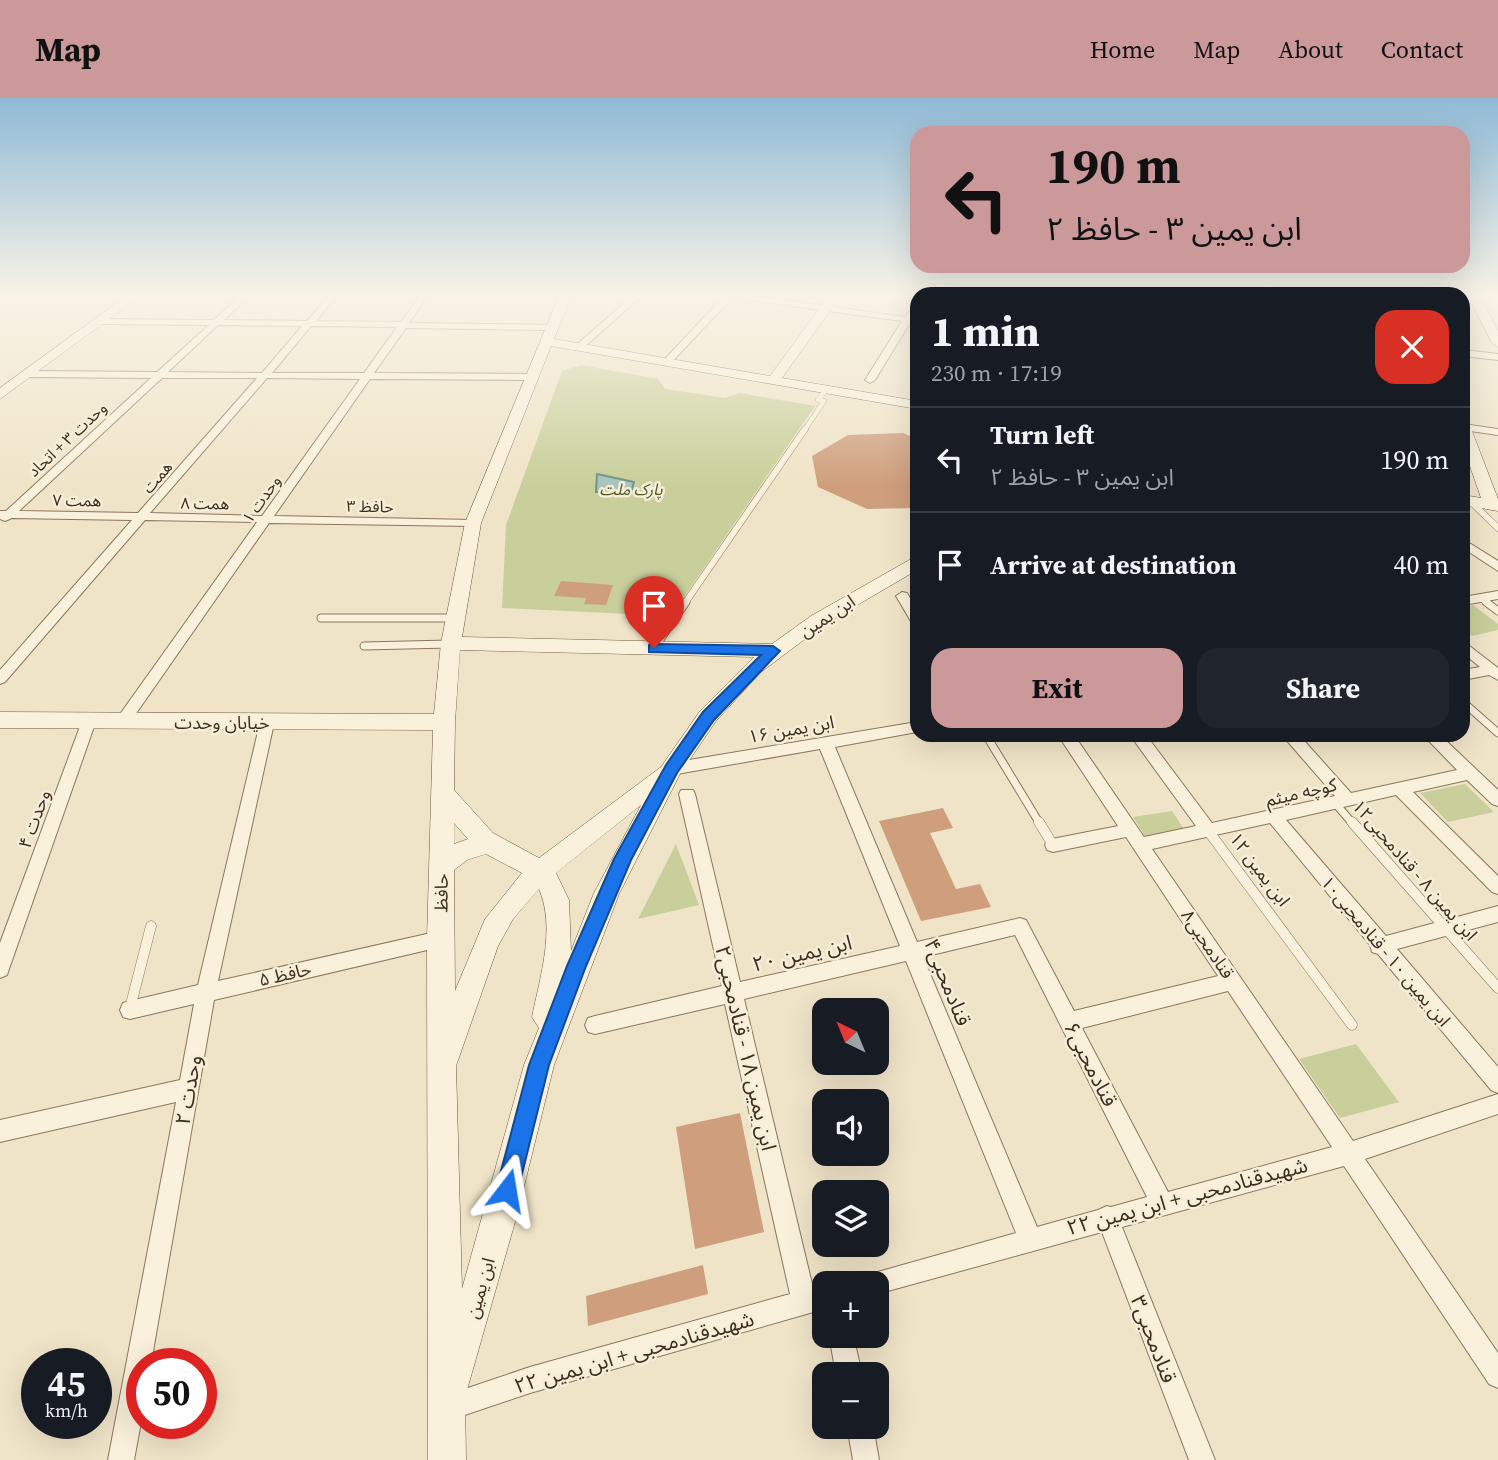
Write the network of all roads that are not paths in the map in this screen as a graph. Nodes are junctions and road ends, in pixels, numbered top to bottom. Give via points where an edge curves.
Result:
1 (50, 358) edge
2 (179, 358) edge
3 (280, 358) edge
4 (381, 358) edge
5 (543, 358) edge
6 (587, 358) edge
7 (633, 358) edge
8 (671, 358) edge
9 (790, 358) edge
10 (886, 358) edge
11 (570, 360) dead end
12 (666, 363) junction
13 (539, 371) junction
14 (28, 374) junction
15 (160, 375) junction
16 (265, 375) junction
17 (368, 376) junction
18 (870, 380) dead end
19 (773, 381) junction
20 (825, 390) junction
21 (0, 395) edge
22 (910, 404) edge
23 (1470, 427) edge
24 (1498, 432) edge
25 (1470, 445) edge
26 (1481, 475) edge
27 (1470, 502) edge
28 (1470, 505) edge
29 (1495, 506) edge
30 (3, 516) edge
31 (143, 517) junction
32 (265, 520) junction
33 (473, 523) junction
34 (1498, 528) edge
35 (1470, 548) edge
36 (910, 566) edge
37 (1498, 567) edge
38 (1498, 595) edge
39 (902, 596) dead end
40 (1470, 599) edge
41 (1470, 599) edge
42 (910, 609) edge
43 (1498, 611) edge
44 (321, 618) dead end
45 (456, 618) junction
46 (451, 643) junction
47 (364, 646) dead end
48 (654, 648) junction
49 (700, 649) junction
50 (773, 651) junction
51 (1470, 652) edge
52 (1495, 673) edge
53 (1470, 675) edge
54 (0, 679) edge
55 (736, 685) junction
56 (1470, 708) edge
57 (0, 720) edge
58 (89, 721) junction
59 (123, 722) junction
60 (444, 722) junction
61 (267, 723) junction
62 (910, 728) edge
63 (1498, 733) edge
64 (825, 742) junction
65 (990, 742) edge
66 (1071, 742) edge
67 (1143, 742) edge
68 (1295, 742) edge
69 (1438, 742) edge
70 (671, 769) junction
71 (1469, 773) junction
72 (1400, 789) junction
73 (443, 793) junction
74 (687, 794) dead end
75 (1498, 800) edge
76 (1342, 802) junction
77 (1275, 818) junction
78 (1209, 832) junction
79 (1135, 838) junction
80 (489, 843) junction
81 (1053, 845) joint
82 (441, 866) junction
83 (541, 872) junction
84 (1498, 887) edge
85 (1498, 914) edge
86 (151, 926) dead end
87 (1020, 926) joint
88 (1444, 927) junction
89 (6, 939) edge
90 (440, 939) junction
91 (1379, 946) junction
92 (911, 951) junction
93 (0, 969) edge
94 (1233, 981) junction
95 (1498, 988) edge
96 (206, 992) junction
97 (734, 992) junction
98 (130, 1010) joint
99 (1069, 1022) junction
100 (595, 1025) dead end
101 (1352, 1025) dead end
102 (539, 1065) junction
103 (441, 1074) junction
104 (1498, 1083) edge
105 (188, 1089) junction
106 (1498, 1104) edge
107 (0, 1131) edge
108 (1350, 1153) junction
109 (1161, 1202) junction
110 (1107, 1217) junction
111 (1030, 1239) junction
112 (889, 1279) edge
113 (812, 1292) edge
114 (812, 1301) edge
115 (1498, 1375) edge
116 (445, 1409) junction
117 (862, 1439) edge
118 (121, 1460) edge
119 (447, 1460) edge
120 (866, 1460) edge
121 (1202, 1460) edge

1 - 14 main road
2 - 15 street, وحدت ۳ + اتحاد
3 - 16 street, همت
4 - 17 street, وحدت ۱
5 - 13 main road, حافظ
6 - 11 main road
7 - 12 main road
8 - 12 street
9 - 19 main road
10 - 18 street
12 - 19 main road
13 - 17 street
13 - 33 main road, حافظ
14 - 15 street
14 - 21 main road
15 - 16 street
15 - 30 street, وحدت ۳ + اتحاد
16 - 17 street
16 - 31 street, همت
17 - 32 street, وحدت ۱
19 - 20 main road
20 - 22 main road
20 - 48 lane via 818,400 824,401
23 - 24 street
25 - 26 main road
26 - 29 main road
27 - 29 main road
28 - 34 lane
30 - 31 street, همت ۷
31 - 32 street, همت ۸
31 - 54 street, همت
32 - 33 street, حافظ ۳
32 - 59 street, وحدت ۱
33 - 45 main road, حافظ
35 - 37 street
36 - 50 main road, ابن یمین
38 - 40 street
39 - 42 street
41 - 43 lane
44 - 45 lane
45 - 46 main road, حافظ
46 - 47 lane
46 - 48 street
46 - 60 main road, حافظ
48 - 49 street
49 - 50 street
49 - 55 main road via 722,664
50 - 55 main road, ابن یمین
51 - 52 street
52 - 53 street
55 - 70 main road, ابن یمین
56 - 63 lane
57 - 58 main road, خیابان وحدت
58 - 59 main road, خیابان وحدت
58 - 89 street, وحدت ۴
59 - 61 main road, خیابان وحدت
60 - 61 main road, خیابان وحدت
60 - 73 main road, حافظ
61 - 96 street, وحدت ۲
62 - 64 street, ابن یمین ۱۶
64 - 70 street, ابن یمین ۱۶
64 - 92 street, قنادمحبی۴
65 - 81 lane
66 - 79 street, قنادمحبی۸
67 - 78 street, ابن یمین ۱۲
68 - 76 street
69 - 71 street
70 - 83 main road
70 - 102 main road, ابن یمین via 607,893
71 - 72 street, کوچه میثم
71 - 75 street
72 - 76 street, کوچه میثم
72 - 84 street
73 - 80 main road
73 - 82 main road, حافظ
74 - 97 street, ابن یمین ۱۸ - قنادمحبی۲
76 - 77 street, کوچه میثم
76 - 88 lane, ابن یمین ۸ - قنادمحبی۱۲
77 - 78 street, کوچه میثم
77 - 91 street, ابن یمین ۱۰ - قنادمحبی۱۰
78 - 79 street, کوچه میثم
78 - 101 lane, ابن یمین ۱۲
79 - 81 street, کوچه میثم
79 - 94 street, قنادمحبی۸
80 - 82 main road via 459,852
80 - 83 main road
82 - 90 main road, حافظ
83 - 102 main road via 559,912 559,935
83 - 103 main road via 519,892 492,932
85 - 88 street
86 - 98 lane
87 - 92 street, ابن یمین ۲۰
87 - 99 street, قنادمحبی۶
88 - 91 street
88 - 95 lane, ابن یمین ۸ - قنادمحبی۱۲
89 - 93 street, وحدت ۴
90 - 96 street, حافظ ۵
90 - 103 main road, حافظ
91 - 104 street, ابن یمین ۱۰ - قنادمحبی۱۰
92 - 97 street, ابن یمین ۲۰
92 - 111 street, قنادمحبی۴
94 - 99 street
94 - 108 street, قنادمحبی۸
96 - 98 street, حافظ ۵
96 - 105 street, وحدت ۲
97 - 100 street, ابن یمین ۲۰
97 - 113 street, ابن یمین ۱۸ - قنادمحبی۲
99 - 109 street, قنادمحبی۶
102 - 116 main road, ابن یمین
103 - 116 main road, حافظ
105 - 107 street
105 - 118 street, وحدت ۲
106 - 108 street, شهیدقنادمحبی + ابن یمین ۲۲
108 - 109 street, شهیدقنادمحبی + ابن یمین ۲۲
108 - 115 street, قنادمحبی۸
109 - 110 street, شهیدقنادمحبی + ابن یمین ۲۲
110 - 111 street, شهیدقنادمحبی + ابن یمین ۲۲
110 - 121 street, قنادمحبی۳
111 - 112 street, شهیدقنادمحبی + ابن یمین ۲۲
114 - 116 street, شهیدقنادمحبی + ابن یمین ۲۲ via 530,1380
116 - 119 main road, حافظ
117 - 120 street

